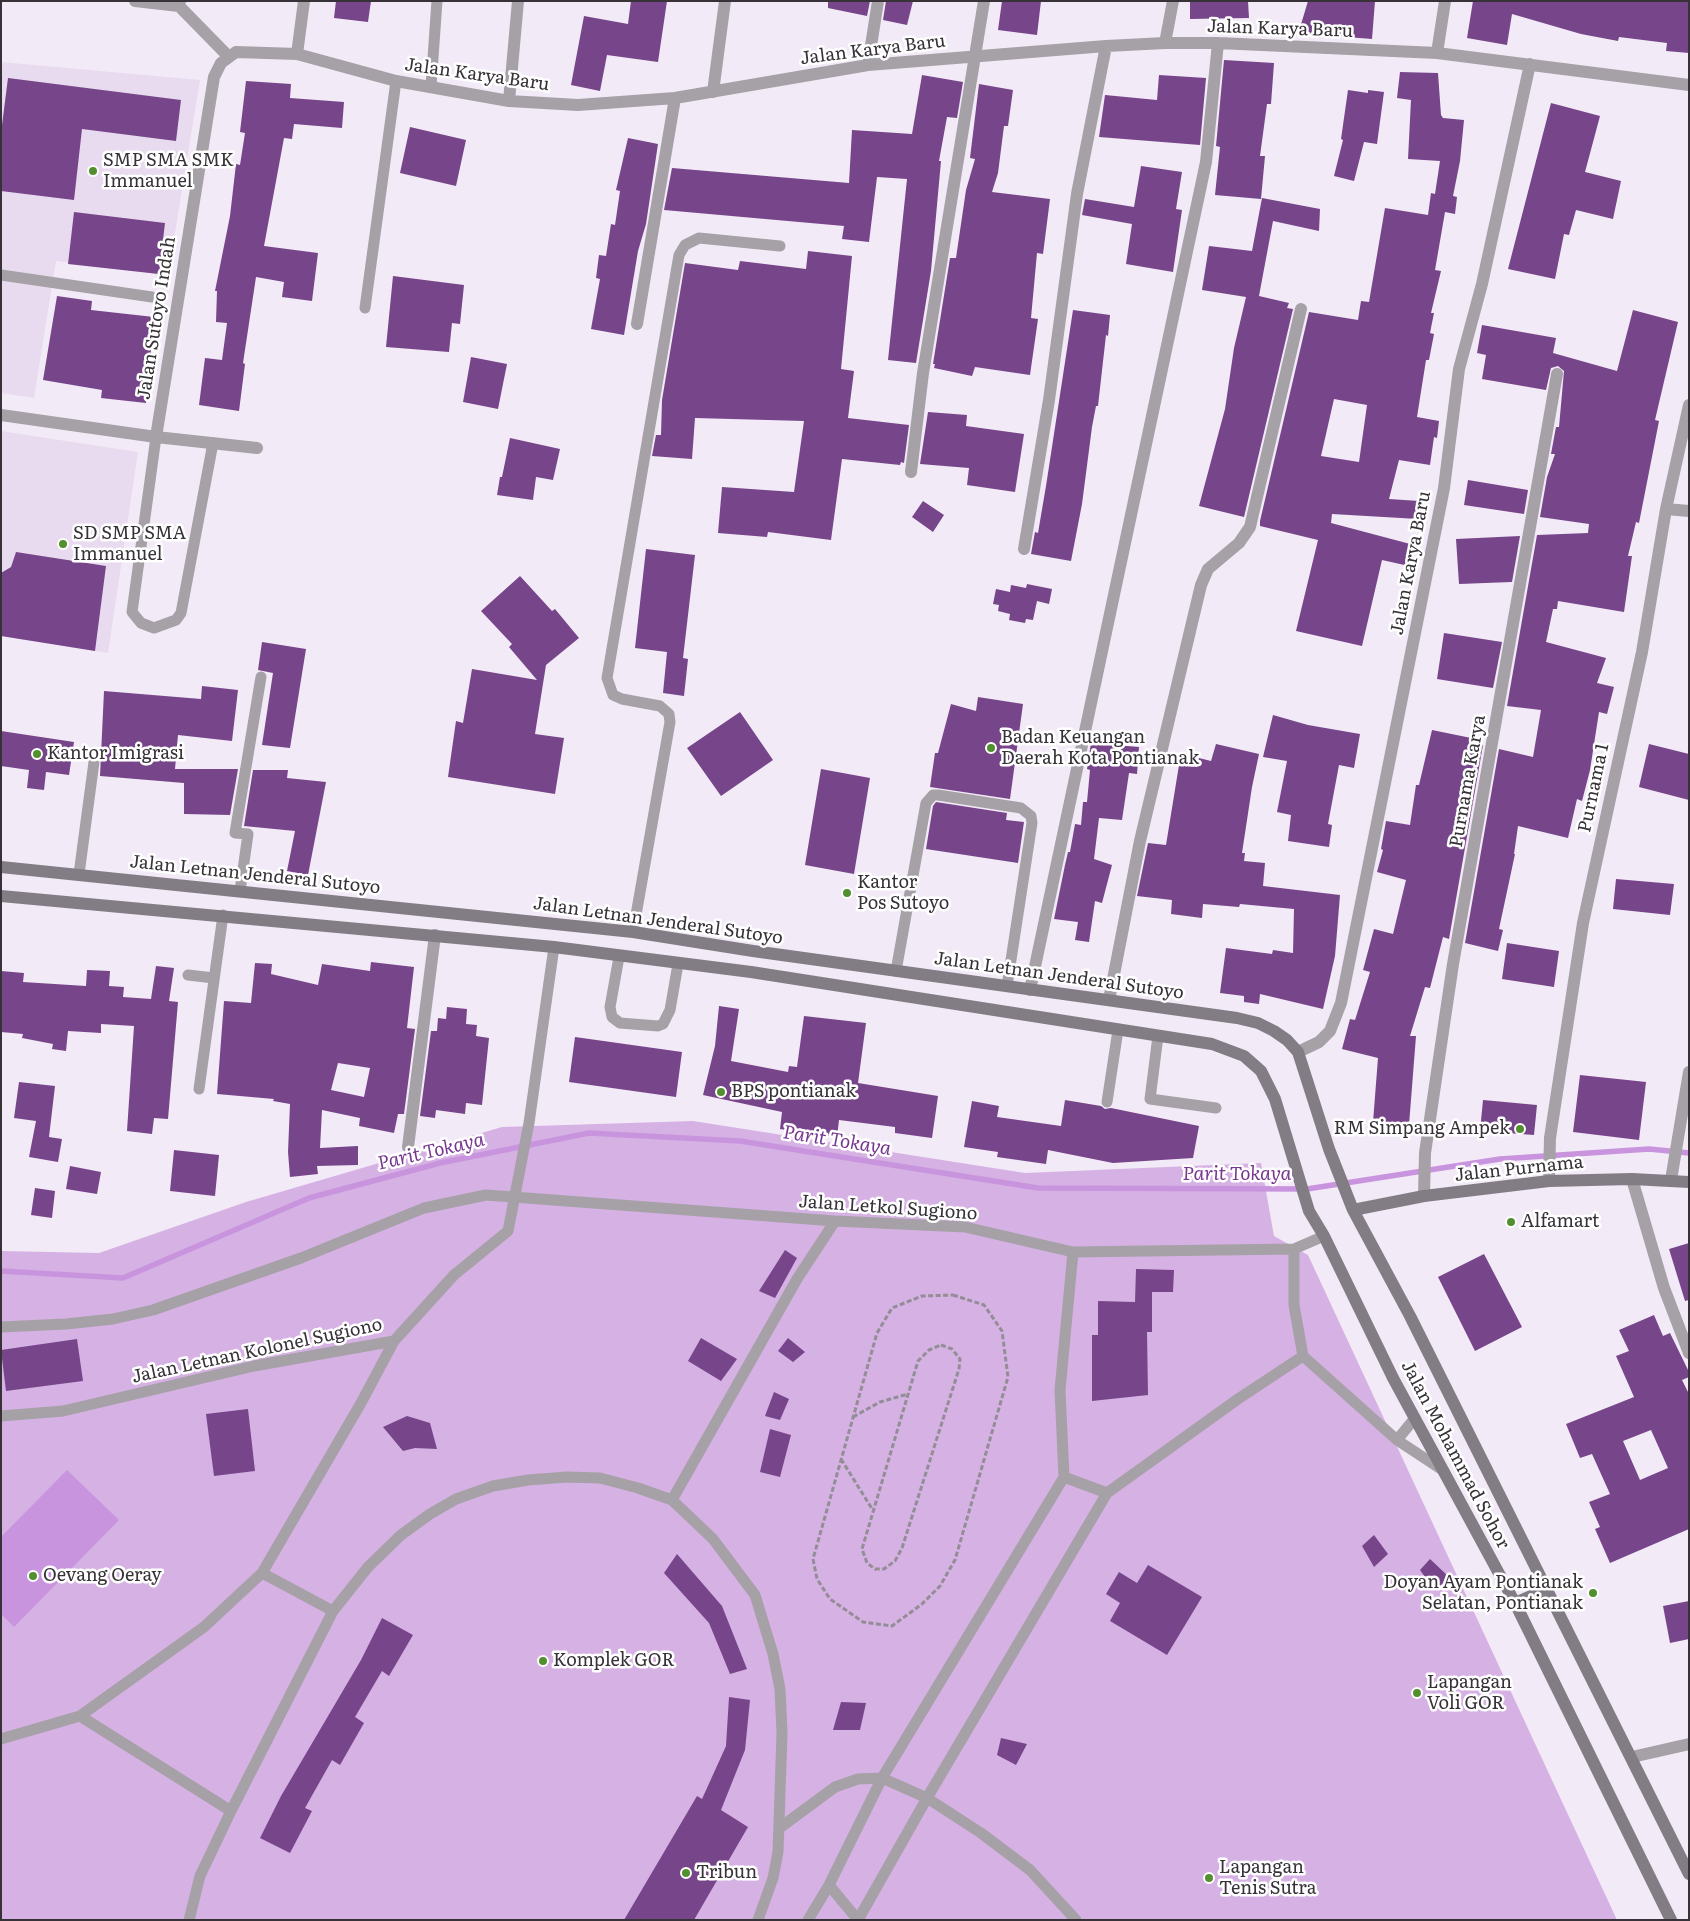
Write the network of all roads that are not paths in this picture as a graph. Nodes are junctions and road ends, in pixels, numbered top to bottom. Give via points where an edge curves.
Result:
1 (135, 1) edge
2 (304, 1) edge
3 (437, 1) edge
4 (518, 1) edge
5 (725, 1) edge
6 (878, 1) edge
7 (984, 1) edge
8 (1173, 1) edge
9 (1445, 1) edge
10 (180, 4) edge
11 (1165, 43) junction
12 (1218, 43) junction
13 (1106, 46) junction
14 (1437, 53) junction
15 (297, 54) junction
16 (974, 55) junction
17 (228, 56) junction
18 (868, 64) junction
19 (1530, 64) junction
20 (396, 81) junction
21 (1689, 85) edge
22 (431, 86) junction
23 (712, 92) junction
24 (674, 98) junction
25 (509, 101) junction
26 (780, 246) dead end
27 (1, 275) edge
28 (152, 297) dead end
29 (365, 308) dead end
30 (1301, 309) dead end
31 (637, 324) dead end
32 (1558, 374) dead end
33 (1689, 405) edge
34 (1, 416) edge
35 (156, 437) junction
36 (213, 443) junction
37 (257, 448) dead end
38 (911, 472) dead end
39 (1666, 509) junction
40 (1689, 511) edge
41 (1024, 549) dead end
42 (261, 677) dead end
43 (94, 762) dead end
44 (1, 867) edge
45 (79, 874) junction
46 (240, 891) junction
47 (1, 896) edge
48 (223, 915) junction
49 (633, 932) junction
50 (436, 935) junction
51 (554, 947) junction
52 (753, 951) junction
53 (619, 957) junction
54 (678, 964) junction
55 (896, 971) junction
56 (751, 972) junction
57 (188, 975) dead end
58 (214, 978) junction
59 (1007, 986) junction
60 (1030, 990) junction
61 (1109, 1000) junction
62 (1118, 1030) junction
63 (1158, 1036) junction
64 (1298, 1052) junction
65 (1689, 1072) edge
66 (199, 1089) dead end
67 (1107, 1102) dead end
68 (1216, 1108) dead end
69 (408, 1147) dead end
70 (1632, 1179) junction
71 (1671, 1180) junction
72 (1549, 1181) junction
73 (1689, 1182) edge
74 (514, 1196) junction
75 (1424, 1196) junction
76 (1351, 1205) junction
77 (835, 1222) junction
78 (1324, 1236) junction
79 (1294, 1249) junction
80 (1073, 1252) junction
81 (1, 1327) edge
82 (394, 1341) junction
83 (1689, 1353) edge
84 (1303, 1356) junction
85 (1, 1416) edge
86 (1415, 1418) junction
87 (1397, 1440) junction
88 (1444, 1471) junction
89 (1064, 1477) junction
90 (1107, 1493) junction
91 (672, 1500) junction
92 (262, 1573) junction
93 (1547, 1589) junction
94 (1516, 1603) junction
95 (332, 1611) junction
96 (80, 1716) junction
97 (1, 1739) edge
98 (1689, 1744) edge
99 (1636, 1756) junction
100 (882, 1778) junction
101 (927, 1798) junction
102 (231, 1811) junction
103 (781, 1827) junction
104 (1689, 1874) edge
105 (828, 1885) junction
106 (189, 1920) edge
107 (758, 1920) edge
108 (808, 1920) edge
109 (858, 1920) edge
110 (1076, 1920) edge
111 (1671, 1920) edge

1 - 10 street
2 - 15 street
3 - 22 lane
4 - 25 street
5 - 23 street
6 - 18 street
7 - 16 street
8 - 11 street
9 - 14 street
10 - 17 street
11 - 12 street, Jalan Karya Baru
11 - 13 street, Jalan Karya Baru
12 - 14 street, Jalan Karya Baru
12 - 60 street via 1206,162
13 - 16 street, Jalan Karya Baru
13 - 41 street via 1077,194 1049,400
14 - 19 street, Jalan Karya Baru
15 - 17 street, Jalan Karya Baru via 236,52
15 - 20 street, Jalan Karya Baru
16 - 18 street, Jalan Karya Baru
16 - 38 street via 923,373
17 - 35 street, Jalan Sutoyo Indah via 214,77
18 - 23 street, Jalan Karya Baru
19 - 21 street, Jalan Karya Baru
19 - 64 street, Jalan Karya Baru via 1482,284 1459,369 1444,488 1341,1003 1330,1031 1319,1042
20 - 22 street, Jalan Karya Baru
20 - 29 lane
22 - 25 street, Jalan Karya Baru
23 - 24 street, Jalan Karya Baru
24 - 25 street, Jalan Karya Baru via 578,105
24 - 31 street
26 - 49 lane via 698,238 686,245 679,255 607,678 613,694 622,699 660,706 669,714 670,722
27 - 28 lane
30 - 61 street via 1250,527 1240,543 1208,569 1201,585 1140,841
32 - 75 street, Purnama Karya via 1453,964 1425,1153
33 - 39 street, Purnama 1
34 - 35 street
35 - 36 street
35 - 36 lane via 132,612 141,623 154,628 176,620 181,613
36 - 37 street
39 - 40 street
39 - 72 street, Purnama 1 via 1642,652 1583,923 1550,1138
42 - 46 lane via 234,832 248,834
43 - 45 lane
44 - 45 street, Jalan Letnan Jenderal Sutoyo
45 - 46 street, Jalan Letnan Jenderal Sutoyo
46 - 49 street, Jalan Letnan Jenderal Sutoyo
47 - 48 street
48 - 50 street
48 - 58 lane
49 - 52 street, Jalan Letnan Jenderal Sutoyo
50 - 51 street
50 - 69 street
51 - 53 street
51 - 74 lane
52 - 55 street, Jalan Letnan Jenderal Sutoyo
52 - 56 street
53 - 54 street
53 - 54 lane via 610,1007 612,1017 620,1023 663,1024 670,1010
54 - 56 street
55 - 59 street, Jalan Letnan Jenderal Sutoyo
55 - 59 lane via 926,803 933,795 938,795 1021,808 1031,816
56 - 62 street
57 - 58 lane
58 - 66 lane
59 - 60 street, Jalan Letnan Jenderal Sutoyo
60 - 61 street, Jalan Letnan Jenderal Sutoyo
61 - 64 street, Jalan Letnan Jenderal Sutoyo via 1258,1023 1287,1040
62 - 63 street
62 - 67 lane
63 - 68 lane via 1150,1099
63 - 78 street, Jalan Mohammad Sohor via 1228,1048 1253,1063 1275,1100 1309,1211
64 - 76 street, Jalan Mohammad Sohor
65 - 71 street
70 - 71 street, Jalan Purnama
70 - 72 street, Jalan Purnama
70 - 83 street via 1664,1288
71 - 73 street, Jalan Purnama
72 - 75 street, Jalan Purnama
74 - 77 lane, Jalan Letkol Sugiono
74 - 81 lane, Jalan Letkol Sugiono via 486,1194 424,1208 301,1258 153,1310 113,1319
74 - 82 lane, Jalan Letnan Kolonel Sugiono via 508,1231 454,1275
75 - 76 street, Jalan Purnama
76 - 93 street, Jalan Mohammad Sohor
77 - 80 lane, Jalan Letkol Sugiono via 965,1227
77 - 91 lane via 797,1279
78 - 79 lane, Jalan Letkol Sugiono
78 - 86 street, Jalan Mohammad Sohor
79 - 80 lane, Jalan Letkol Sugiono
79 - 84 lane via 1294,1305
80 - 89 lane via 1060,1390
82 - 85 lane, Jalan Letnan Kolonel Sugiono via 254,1366 64,1411
82 - 92 lane
84 - 87 lane
84 - 90 lane
86 - 87 lane
86 - 88 street, Jalan Mohammad Sohor
87 - 88 lane
88 - 94 street, Jalan Mohammad Sohor
89 - 90 lane
89 - 100 lane
90 - 101 lane
91 - 95 lane via 600,1478 567,1477 493,1486 456,1499 400,1535 368,1567
91 - 103 lane via 713,1539 756,1594 780,1689
92 - 95 lane
92 - 96 lane via 204,1627
93 - 94 street
93 - 99 street, Jalan Mohammad Sohor
94 - 111 street, Jalan Mohammad Sohor
95 - 102 lane
96 - 97 lane
96 - 102 lane
98 - 99 street
99 - 104 street, Jalan Mohammad Sohor
100 - 101 lane
100 - 103 lane via 858,1779 835,1787
100 - 105 lane
101 - 109 lane
101 - 110 lane via 1030,1870
102 - 106 lane via 200,1876
103 - 107 lane via 772,1878
105 - 108 lane
105 - 109 lane

